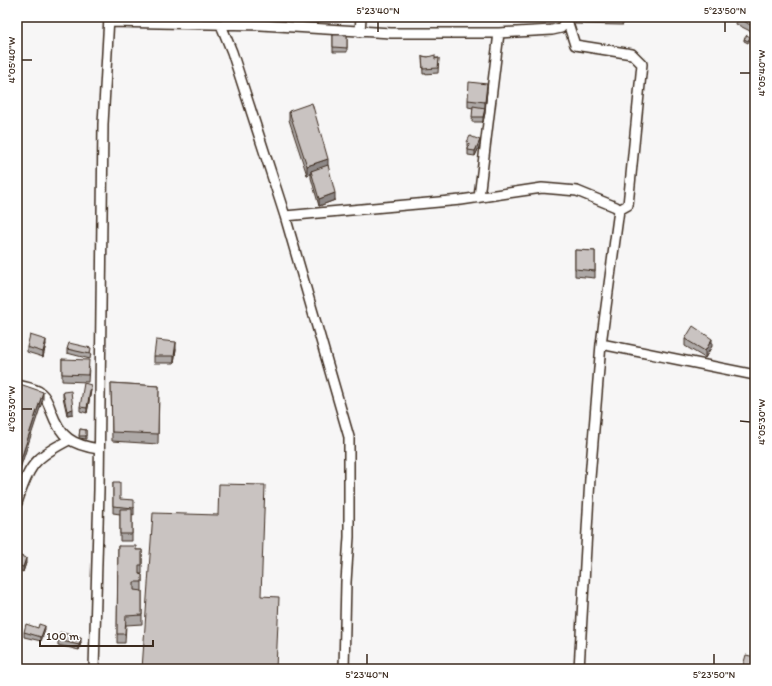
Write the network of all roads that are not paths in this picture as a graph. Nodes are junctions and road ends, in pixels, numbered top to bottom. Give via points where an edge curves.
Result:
1 (360, 17) edge
2 (568, 19) edge
3 (109, 20) edge
4 (222, 25) junction
5 (360, 32) junction
6 (499, 33) junction
7 (479, 197) junction
8 (619, 210) junction
9 (285, 216) junction
10 (602, 344) junction
11 (755, 375) edge
12 (17, 385) edge
13 (69, 440) junction
14 (99, 449) junction
15 (17, 503) edge
16 (94, 669) edge
17 (344, 669) edge
18 (578, 669) edge

1 - 5 street
2 - 6 street via 561,28 552,30
2 - 8 street via 575,45 632,54 642,64 640,106 628,205
3 - 4 street
3 - 14 street via 103,131
4 - 5 street
4 - 9 street
5 - 6 street
6 - 7 street
7 - 8 street via 559,188 576,191
7 - 9 street
8 - 10 street
9 - 17 street via 349,437 349,537
10 - 11 street
10 - 18 street via 590,478
12 - 13 street via 40,392 48,402 56,425
13 - 14 street via 79,446
13 - 15 street via 42,454 30,469
14 - 16 street

